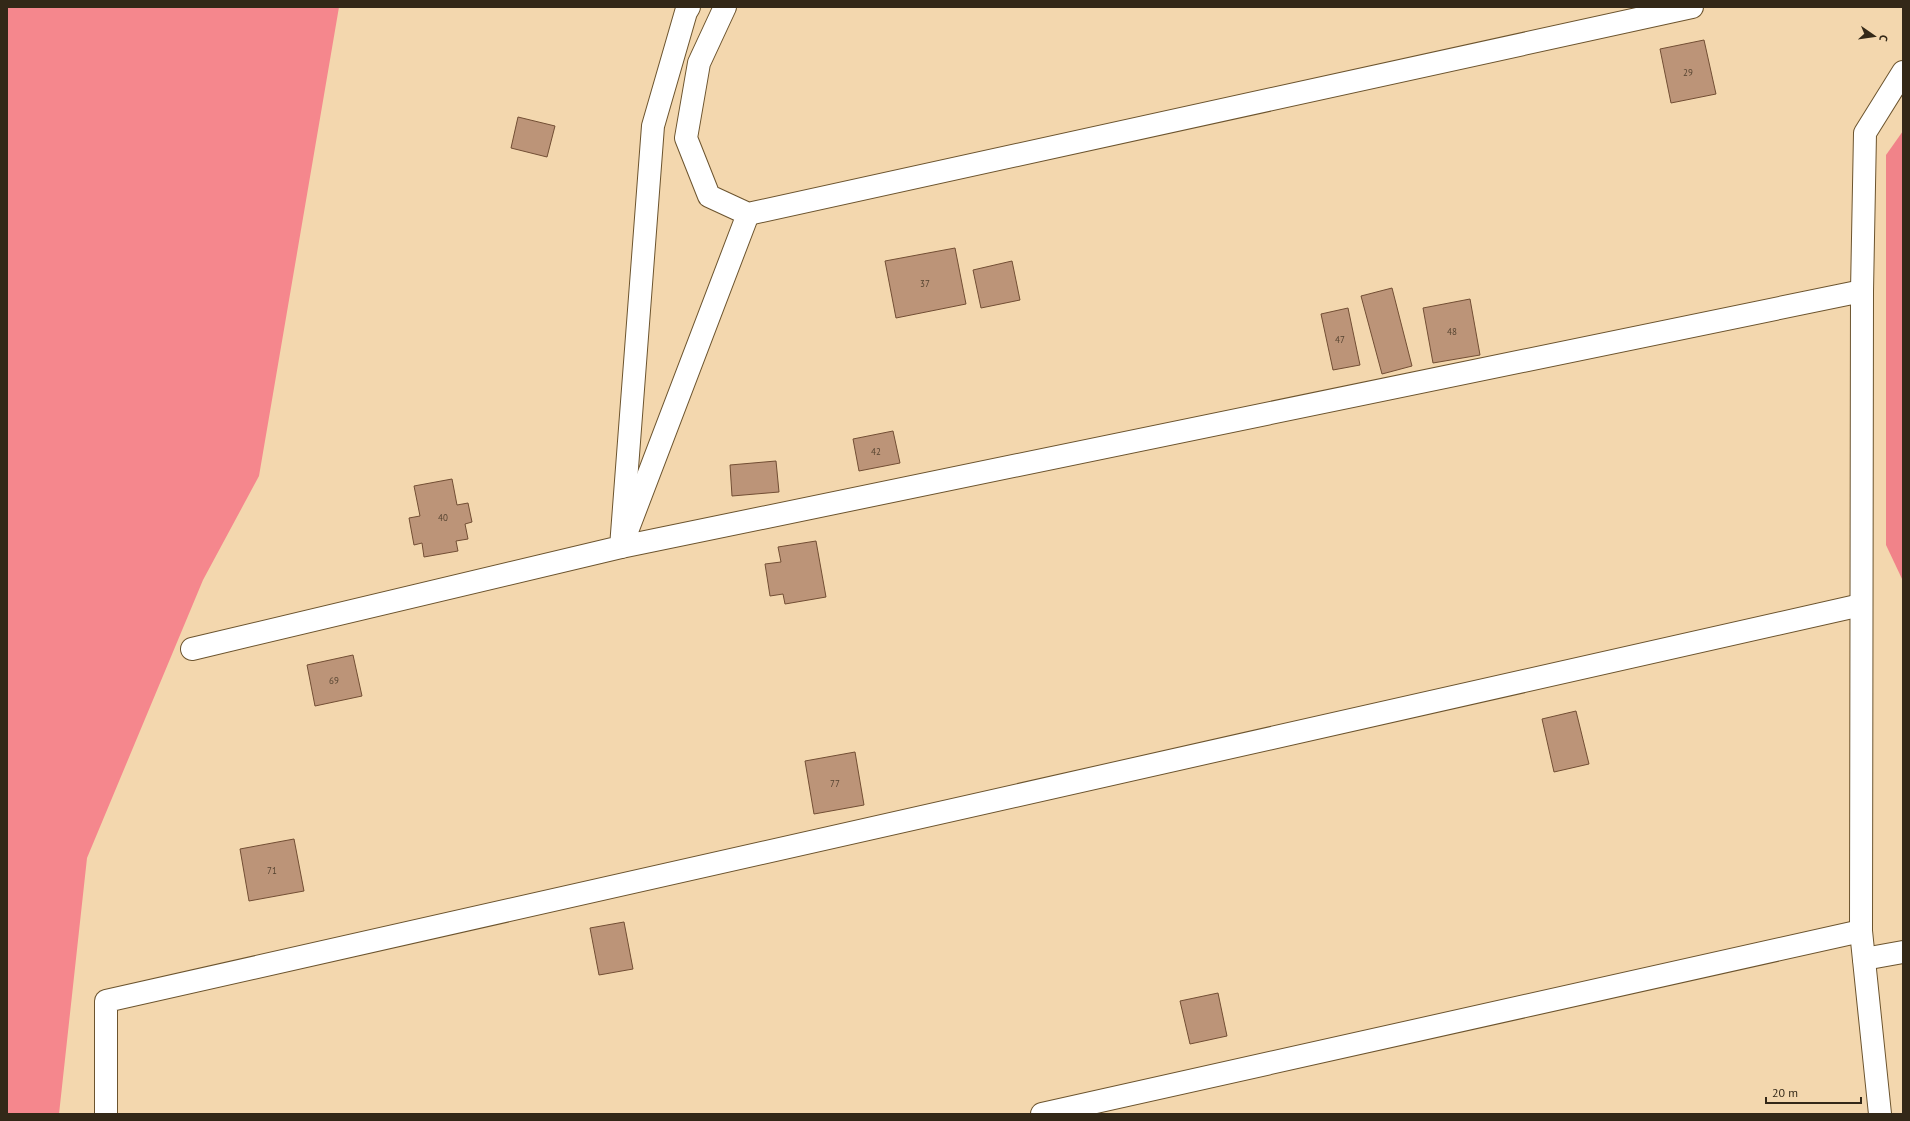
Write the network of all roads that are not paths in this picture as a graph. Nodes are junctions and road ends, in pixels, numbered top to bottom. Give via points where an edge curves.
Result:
1 (689, 7) edge
2 (725, 7) edge
3 (1692, 7) edge
4 (1903, 72) edge
5 (748, 214) junction
6 (1862, 291) junction
7 (621, 547) junction
8 (1861, 606) junction
9 (192, 649) dead end
10 (1861, 931) junction
11 (1903, 952) edge
12 (1864, 959) junction
13 (106, 1114) edge
14 (1042, 1114) edge
15 (1880, 1114) edge

1 - 7 street via 653,126
2 - 5 street via 699,63 686,138 709,196
3 - 5 street
4 - 6 street via 1865,133
5 - 7 street
6 - 7 street
6 - 8 street
7 - 9 street
8 - 10 street
8 - 13 street via 106,1001
10 - 12 street
10 - 14 street
11 - 12 street
12 - 15 street

